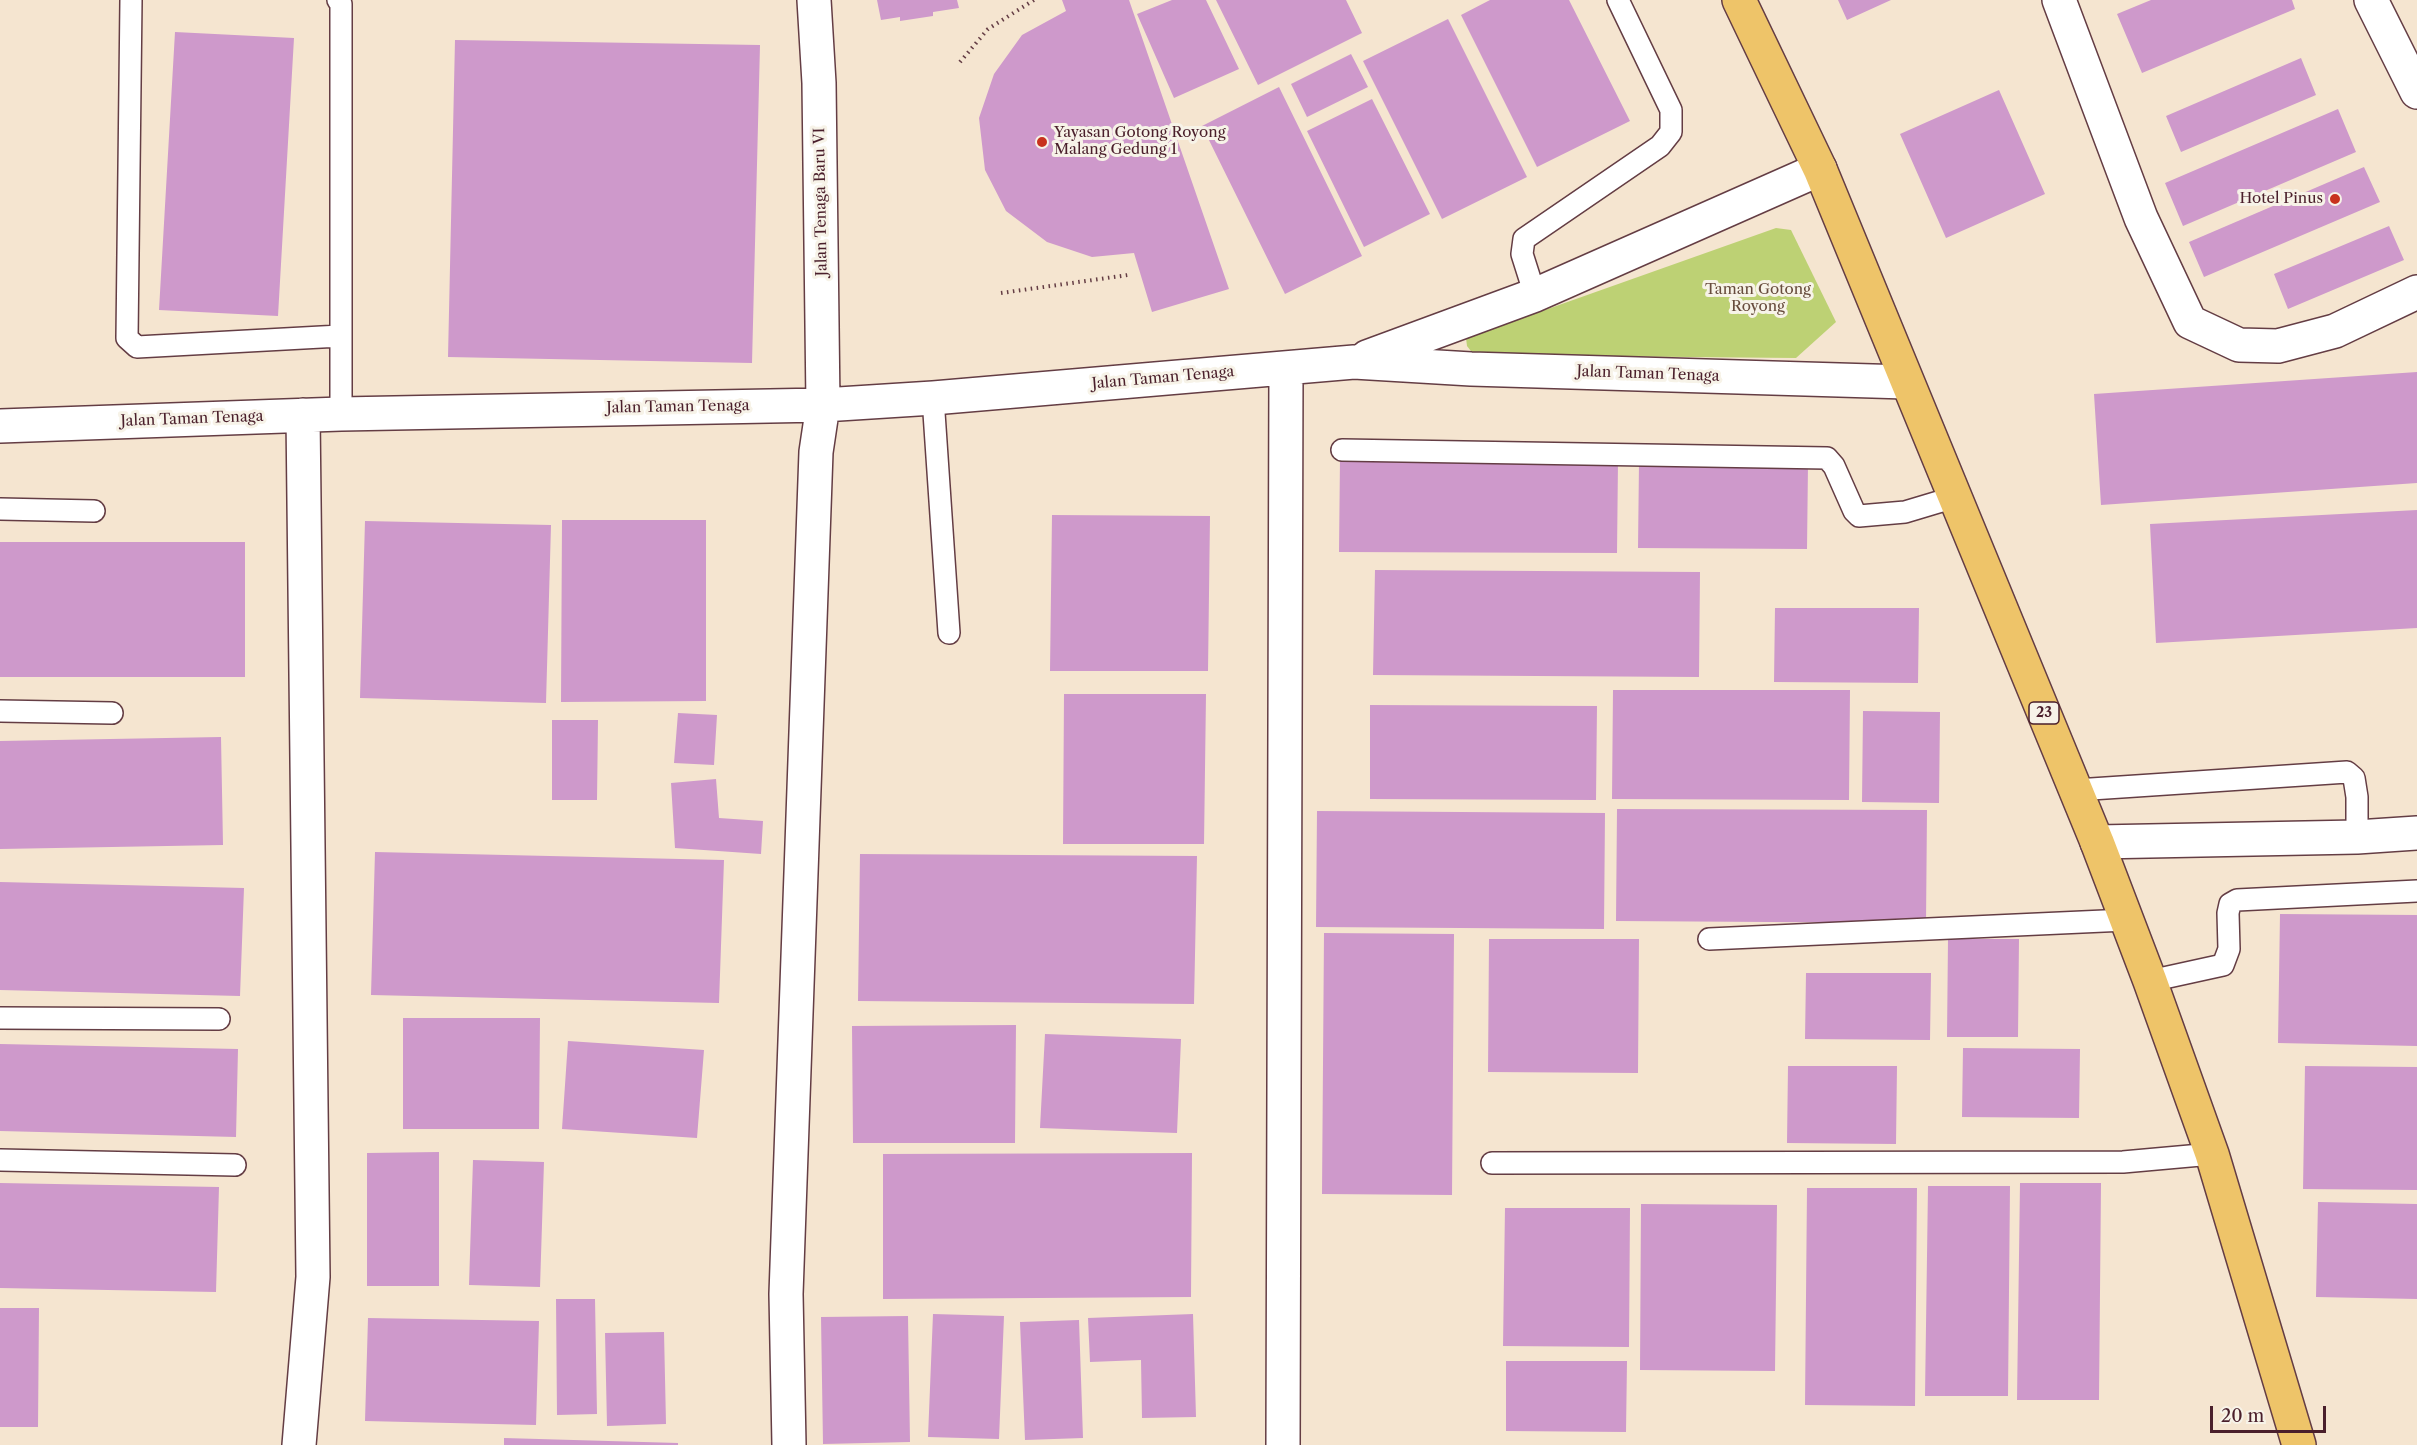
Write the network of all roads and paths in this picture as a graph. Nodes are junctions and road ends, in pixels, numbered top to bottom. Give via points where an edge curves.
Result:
1 (131, 0) edge
2 (338, 0) edge
3 (814, 0) edge
4 (1034, 0) edge
5 (1618, 0) edge
6 (1739, 0) edge
7 (2059, 0) edge
8 (2371, 0) edge
9 (960, 62) dead end
10 (2417, 92) edge
11 (1820, 169) junction
12 (1128, 275) dead end
13 (2417, 292) edge
14 (1001, 293) dead end
15 (1535, 295) junction
16 (340, 336) junction
17 (1354, 362) junction
18 (1286, 368) junction
19 (1906, 382) junction
20 (933, 398) junction
21 (823, 405) junction
22 (341, 414) junction
23 (303, 415) junction
24 (0, 426) edge
25 (1342, 450) dead end
26 (1955, 496) junction
27 (0, 509) edge
28 (94, 511) dead end
29 (949, 633) dead end
30 (0, 711) edge
31 (112, 713) dead end
32 (2076, 790) junction
33 (2417, 833) edge
34 (2357, 837) junction
35 (2097, 842) junction
36 (2417, 891) edge
37 (2126, 920) junction
38 (1709, 939) dead end
39 (2150, 981) junction
40 (0, 1018) edge
41 (219, 1018) dead end
42 (2212, 1154) junction
43 (0, 1160) edge
44 (1492, 1163) dead end
45 (235, 1165) dead end
46 (299, 1445) edge
47 (789, 1445) edge
48 (1283, 1445) edge
49 (2299, 1445) edge

1 - 16 lane via 127,338 137,347
2 - 16 lane
3 - 21 street, Jalan Tenaga Baru VI via 819,83
4 - 9 path via 988,29
5 - 15 lane via 1671,110 1671,132 1660,146 1524,239 1522,254
6 - 11 highway, 23
7 - 13 street via 2141,218 2190,322 2239,345 2277,346 2335,330
8 - 10 street
11 - 15 street, Jalan Taman Tenaga
11 - 19 highway, 23
12 - 14 path
15 - 17 street, Jalan Taman Tenaga
16 - 22 lane
17 - 18 street, Jalan Taman Tenaga
17 - 19 street, Jalan Taman Tenaga
18 - 20 street, Jalan Taman Tenaga
18 - 48 street
19 - 26 highway, 23
20 - 21 street, Jalan Taman Tenaga
20 - 29 lane
21 - 22 street, Jalan Taman Tenaga
21 - 47 street, Jalan Tenaga Baru VI via 816,452 786,1294
22 - 23 street, Jalan Taman Tenaga
23 - 24 street, Jalan Taman Tenaga
23 - 46 street via 313,1277
25 - 26 lane via 1827,458 1859,516 1905,512
26 - 32 highway, 23
27 - 28 lane
30 - 31 lane
32 - 34 lane via 2347,772 2354,778 2356,788
32 - 35 highway, 23
33 - 34 street
34 - 35 street
35 - 37 highway, 23
36 - 39 lane via 2237,900 2230,904 2228,913 2229,949 2223,965
37 - 38 lane
37 - 39 highway, 23
39 - 42 highway, 23
40 - 41 lane
42 - 44 lane via 2123,1162
42 - 49 highway, 23
43 - 45 lane

